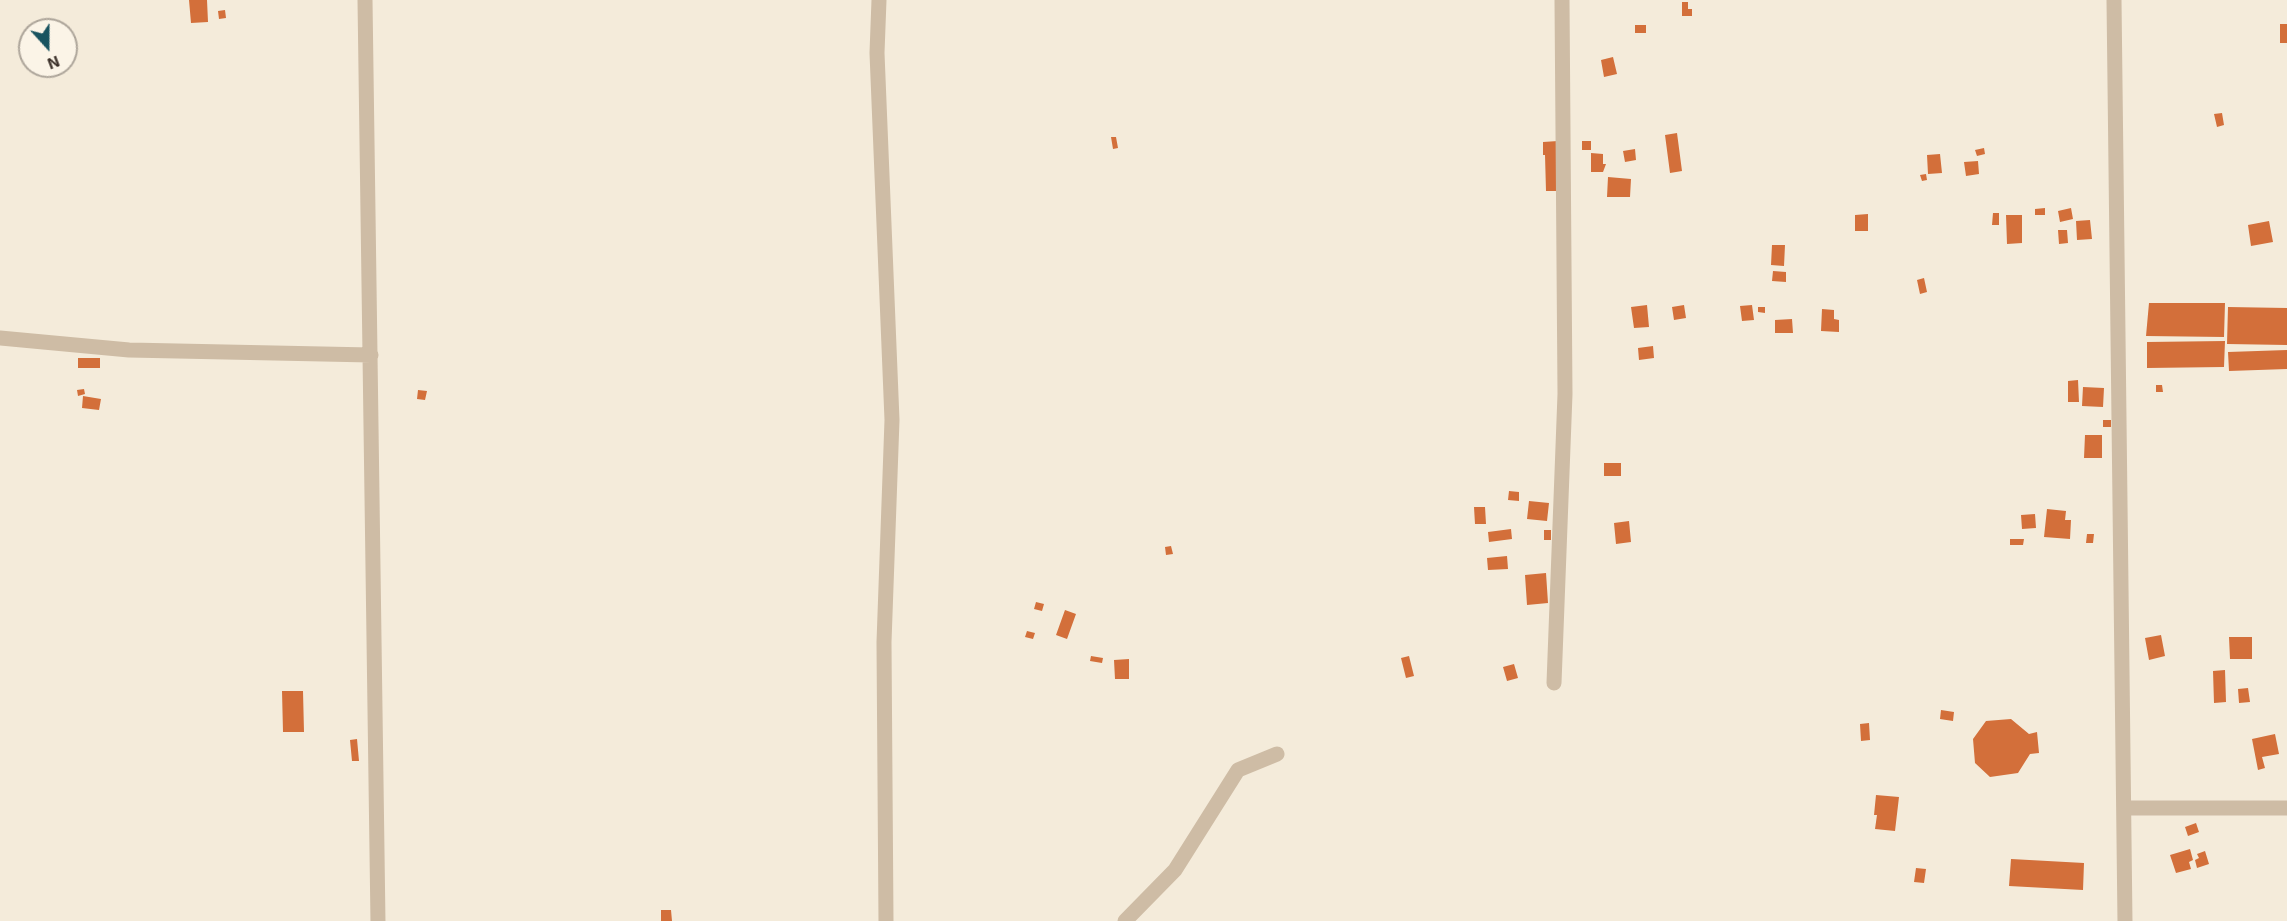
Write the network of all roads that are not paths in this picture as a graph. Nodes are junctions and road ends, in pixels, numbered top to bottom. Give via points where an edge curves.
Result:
1 (365, 0) edge
2 (879, 0) edge
3 (1562, 0) edge
4 (2114, 0) edge
5 (0, 338) edge
6 (371, 355) junction
7 (1554, 683) dead end
8 (1277, 754) dead end
9 (2125, 808) junction
10 (2287, 808) edge
11 (378, 921) edge
12 (886, 921) edge
13 (1125, 921) edge
14 (2125, 921) edge

1 - 6 street
2 - 12 street via 877,53 892,420 884,642
3 - 7 street via 1565,394
4 - 9 street
5 - 6 street via 129,350
6 - 11 street
8 - 13 street via 1238,770 1175,870
9 - 10 street
9 - 14 street

